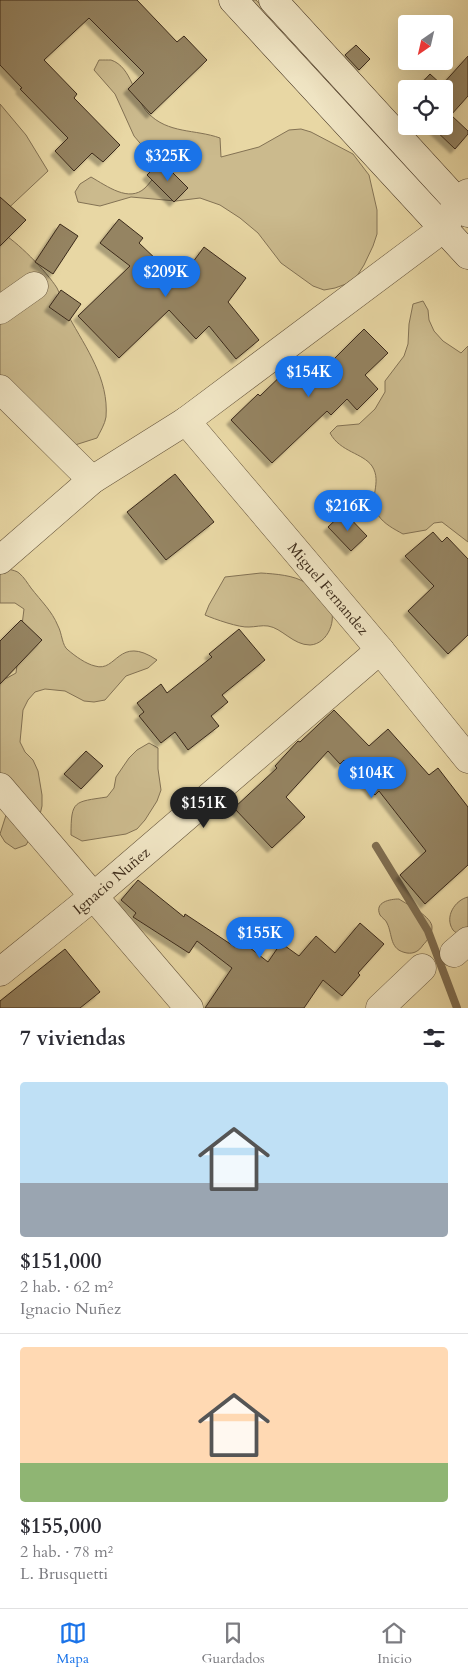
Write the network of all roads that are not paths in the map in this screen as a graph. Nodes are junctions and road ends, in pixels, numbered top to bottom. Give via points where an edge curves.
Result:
1 (234, 0) edge
2 (273, 0) edge
3 (465, 202) edge
4 (444, 228) junction
5 (468, 254) edge
6 (34, 286) dead end
7 (0, 310) edge
8 (0, 389) edge
9 (186, 421) junction
10 (92, 480) junction
11 (0, 560) edge
12 (380, 650) junction
13 (465, 750) edge
14 (0, 788) edge
15 (94, 896) junction
16 (422, 968) dead end
17 (0, 972) edge
18 (190, 1008) edge
19 (380, 1008) edge

1 - 4 street
2 - 3 street
3 - 4 street
4 - 5 street
4 - 9 street
6 - 7 street
8 - 10 street
9 - 10 street
9 - 12 street, Miguel Fernandez
10 - 11 street
12 - 13 street, Miguel Fernandez
12 - 15 street, Ignacio Nuñez
14 - 15 street
15 - 17 street, Ignacio Nuñez
15 - 18 street
16 - 19 street

